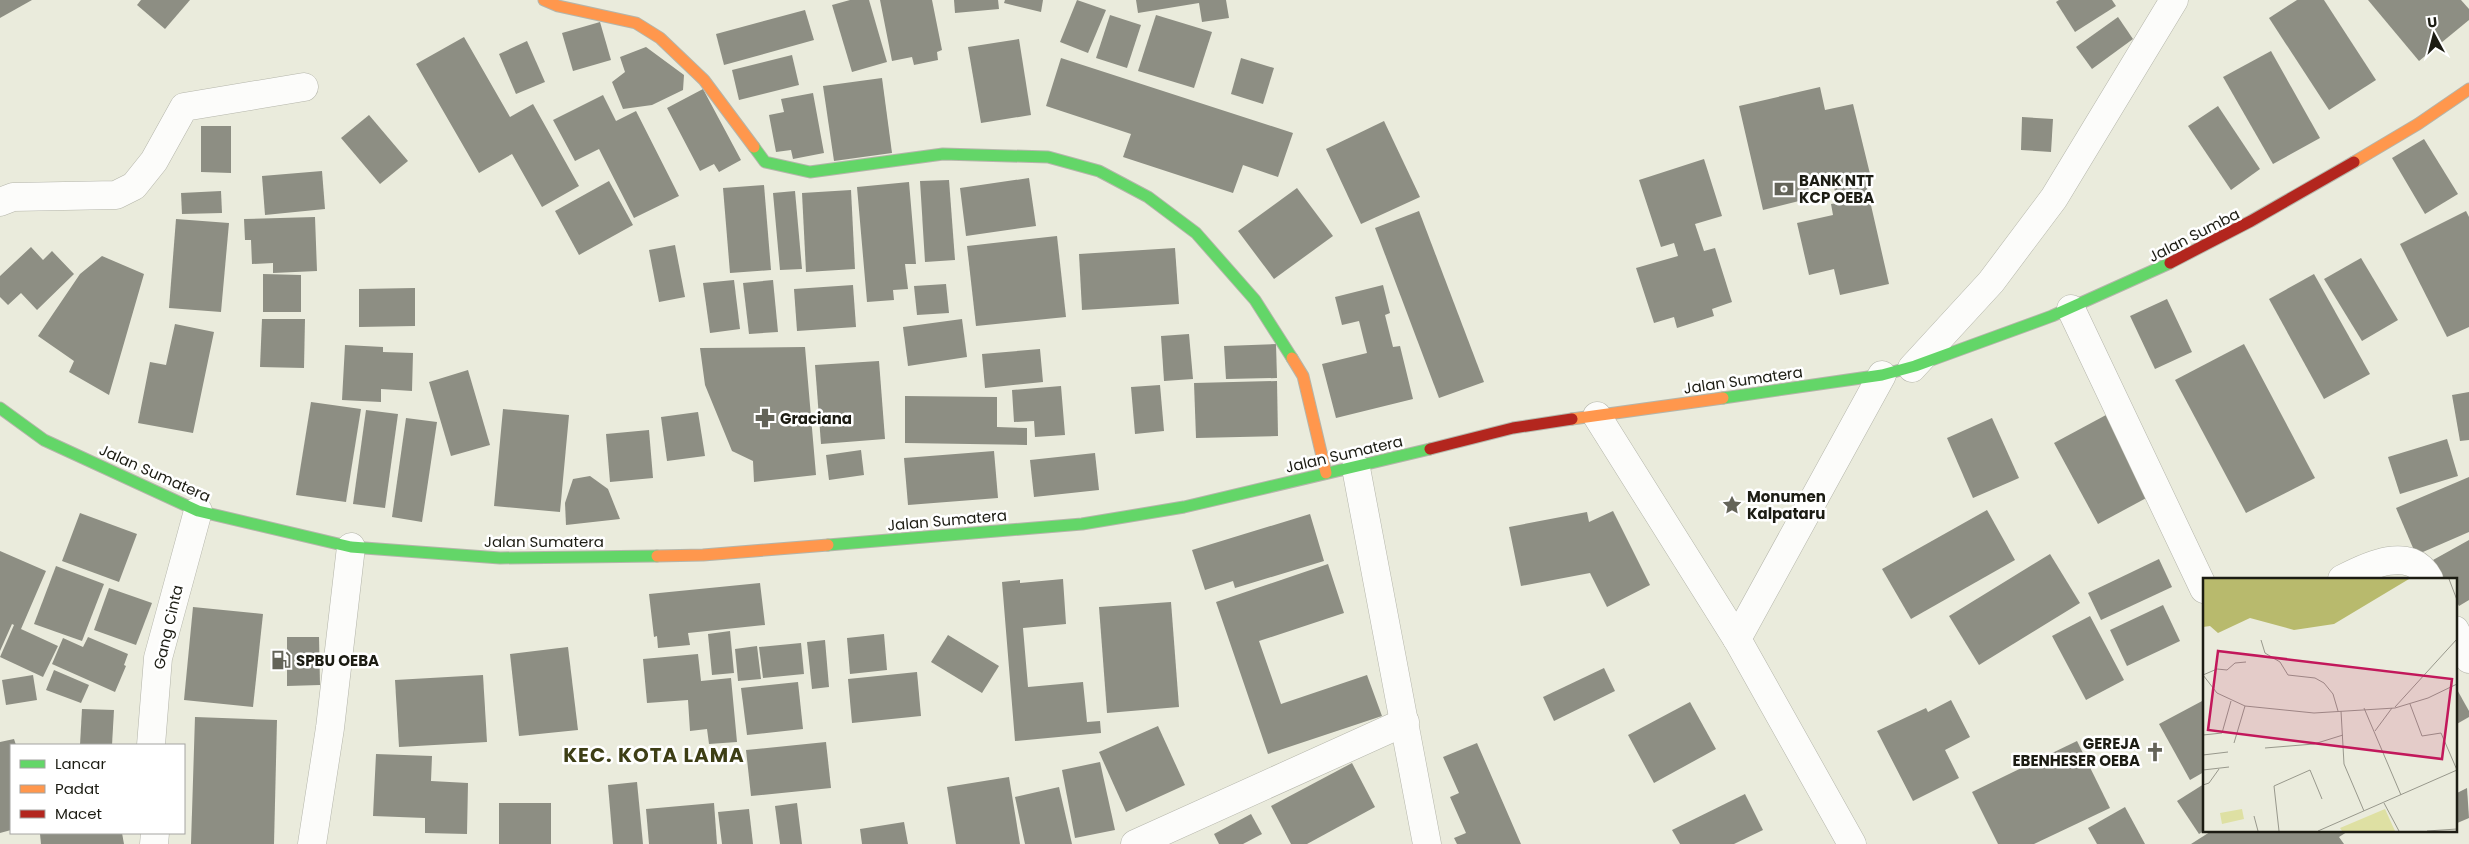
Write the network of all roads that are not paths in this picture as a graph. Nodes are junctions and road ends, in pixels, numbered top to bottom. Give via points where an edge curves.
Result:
1 (544, 0) edge
2 (2174, 0) edge
3 (304, 87) dead end
4 (2469, 89) edge
5 (0, 202) edge
6 (2071, 310) junction
7 (1912, 368) junction
8 (1882, 375) junction
9 (0, 408) edge
10 (1597, 416) junction
11 (1356, 468) junction
12 (1326, 473) junction
13 (198, 511) junction
14 (351, 547) junction
15 (2344, 578) edge
16 (2428, 578) edge
17 (2203, 587) edge
18 (2456, 632) edge
19 (1737, 640) junction
20 (2469, 659) edge
21 (1405, 722) junction
22 (151, 744) edge
23 (312, 844) edge
24 (1135, 844) edge
25 (1427, 844) edge
26 (1852, 844) edge

1 - 12 main road via 636,23 660,38 704,80 765,162 810,172 943,154 1048,157 1099,171 1148,197 1196,233 1255,300 1303,376
2 - 7 street via 2054,198 1991,282
3 - 5 street via 184,107 154,162 134,186 116,195 13,197
4 - 6 main road, Jalan Sumba via 2429,118 2248,224
6 - 7 main road, Jalan Sumba
6 - 17 street
7 - 8 main road, Jalan Sumatera
8 - 10 main road, Jalan Sumatera
8 - 19 street
9 - 13 main road, Jalan Sumatera via 44,440
10 - 11 main road, Jalan Sumatera via 1513,428
10 - 19 street
11 - 12 main road, Jalan Sumatera
11 - 21 street
12 - 14 main road, Jalan Sumatera via 1184,507 1082,524 703,555 500,558
13 - 14 main road, Jalan Sumatera
13 - 22 street, Gang Cinta via 158,658
14 - 23 street via 330,728
15 - 16 street via 2369,565 2397,560 2408,562
18 - 20 street
19 - 26 street
21 - 24 street
21 - 25 street

